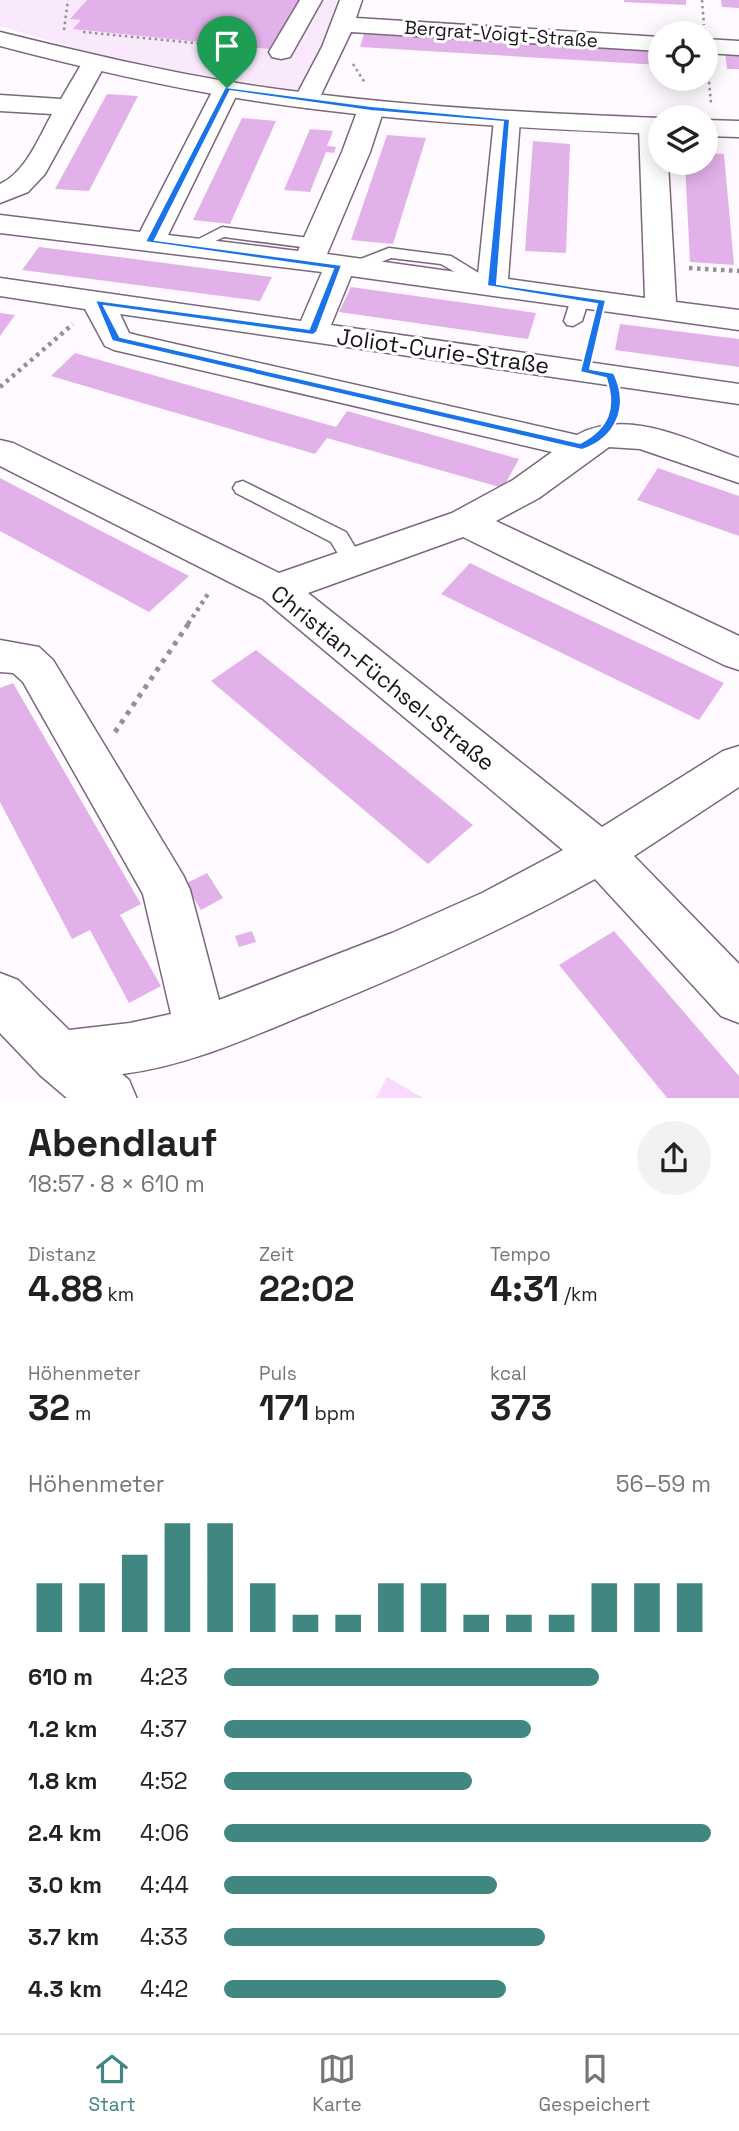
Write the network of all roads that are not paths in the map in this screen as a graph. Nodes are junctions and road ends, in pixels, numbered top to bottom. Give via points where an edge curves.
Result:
1 (309, 4) edge
2 (344, 20) edge
3 (0, 39) edge
4 (648, 43) edge
5 (718, 47) edge
6 (739, 48) edge
7 (281, 51) dead end
8 (94, 63) junction
9 (227, 88) junction
10 (307, 100) junction
11 (7, 104) edge
12 (70, 107) junction
13 (384, 110) junction
14 (507, 120) junction
15 (648, 126) edge
16 (0, 130) edge
17 (657, 175) edge
18 (0, 194) edge
19 (0, 224) edge
20 (150, 242) junction
21 (191, 247) junction
22 (329, 260) junction
23 (492, 286) junction
24 (0, 287) edge
25 (98, 302) junction
26 (661, 309) junction
27 (739, 320) edge
28 (313, 332) junction
29 (611, 375) junction
30 (739, 394) edge
31 (592, 442) junction
32 (0, 451) edge
33 (739, 471) edge
34 (243, 488) dead end
35 (465, 522) junction
36 (353, 562) junction
37 (277, 589) junction
38 (739, 654) edge
39 (0, 656) edge
40 (739, 764) edge
41 (600, 853) junction
42 (0, 997) edge
43 (739, 999) edge
44 (201, 1032) junction
45 (59, 1057) junction
46 (110, 1098) edge

1 - 2 street, Bergrat-Voigt-Straße
1 - 7 street
2 - 4 street, Bergrat-Voigt-Straße
2 - 10 street
3 - 8 street
5 - 6 street
8 - 9 street
8 - 12 street
9 - 10 street
9 - 20 street
10 - 13 street
11 - 12 street
11 - 16 street
12 - 18 street via 28,178
13 - 14 street
13 - 22 street, Joliot-Curie-Straße via 356,152
14 - 15 street
14 - 23 street
17 - 26 street
19 - 20 street
20 - 21 street
21 - 22 street
21 - 22 lane via 222,232
22 - 23 street
22 - 28 street, Joliot-Curie-Straße
23 - 26 street via 576,310
24 - 25 street, Joliot-Curie-Straße
25 - 28 street, Joliot-Curie-Straße
25 - 31 street via 116,339 125,343
26 - 27 street
28 - 29 street, Joliot-Curie-Straße
29 - 30 street, Joliot-Curie-Straße
29 - 31 street via 618,398 613,416
31 - 33 street via 629,435
31 - 35 street via 526,489
32 - 37 street, Christian-Füchsel-Straße
34 - 36 lane via 340,537
35 - 36 street
35 - 38 street
36 - 37 street
37 - 41 street, Christian-Füchsel-Straße
39 - 44 street via 24,658 38,671 166,890
40 - 41 street
41 - 43 street, Christian-Füchsel-Straße
41 - 44 street via 421,944
42 - 45 street
44 - 45 street
45 - 46 street

